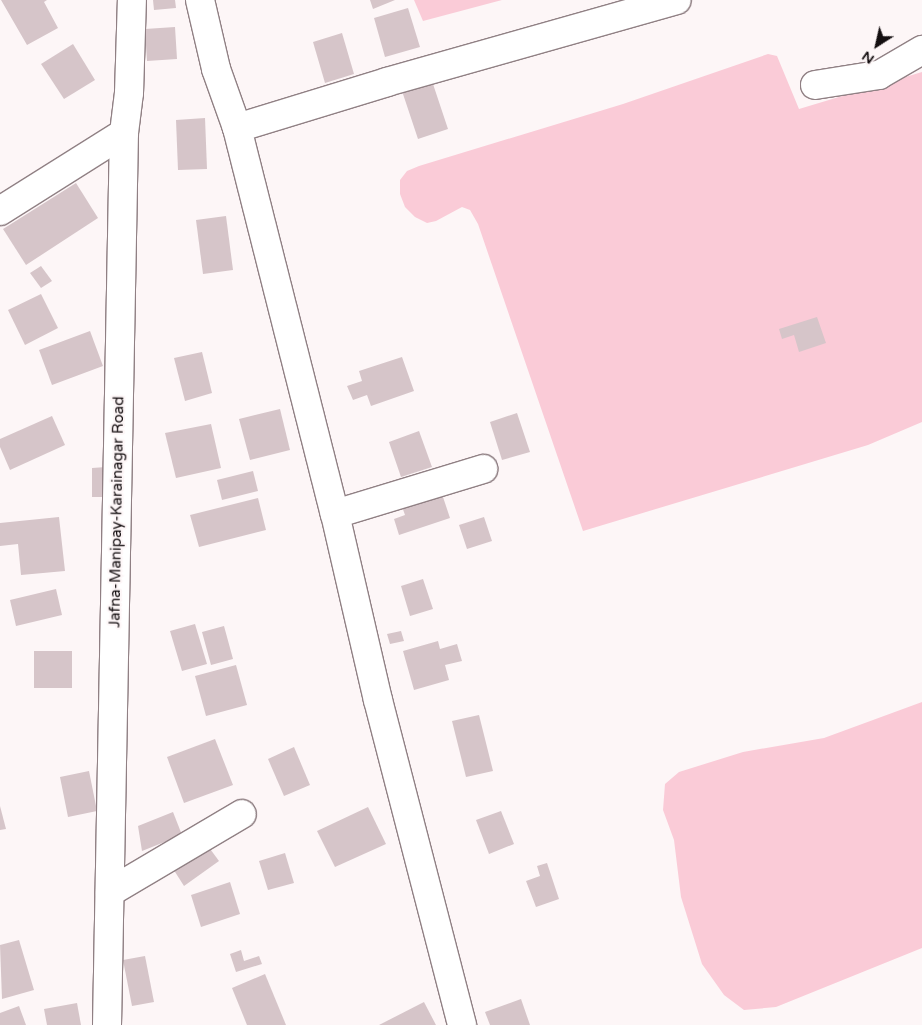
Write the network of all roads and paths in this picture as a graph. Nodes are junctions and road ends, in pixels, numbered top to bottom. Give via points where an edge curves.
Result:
1 (132, 0) edge
2 (200, 0) edge
3 (676, 0) edge
4 (922, 50) edge
5 (815, 85) dead end
6 (237, 128) junction
7 (124, 133) junction
8 (0, 211) edge
9 (483, 468) dead end
10 (335, 514) junction
11 (242, 814) dead end
12 (110, 892) junction
13 (107, 1025) edge
14 (462, 1025) edge

1 - 7 street, Jafna-Manipay-Karainagar Road via 129,93
2 - 6 street via 216,69
3 - 6 street
4 - 5 street via 879,75
6 - 10 street
7 - 8 street
7 - 12 street, Jafna-Manipay-Karainagar Road
9 - 10 street
10 - 14 street via 378,700
11 - 12 street
12 - 13 street, Jafna-Manipay-Karainagar Road

